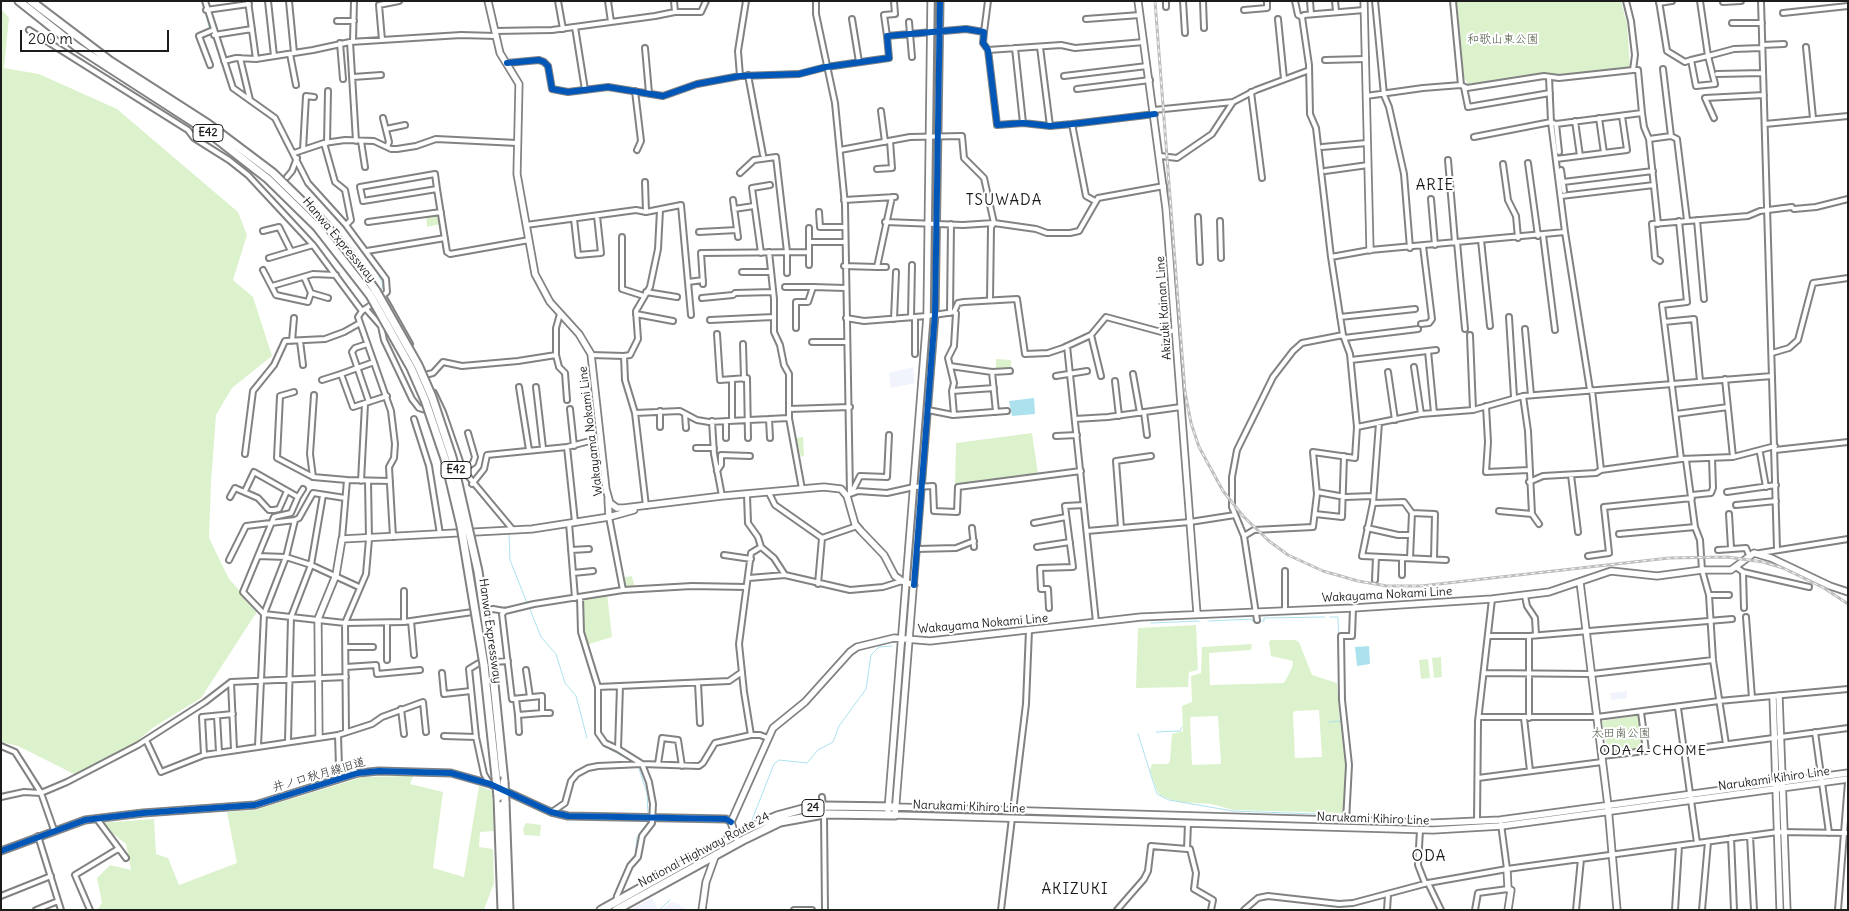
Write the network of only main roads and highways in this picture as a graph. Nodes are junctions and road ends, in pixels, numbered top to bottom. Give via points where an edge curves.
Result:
1 (19, 1) edge
2 (31, 1) edge
3 (488, 1) edge
4 (931, 1) edge
5 (940, 1) edge
6 (1138, 1) edge
7 (1364, 1) edge
8 (1370, 250) road end
9 (373, 293) junction
10 (608, 498) junction
11 (646, 506) junction
12 (609, 517) junction
13 (905, 582) junction
14 (1580, 582) junction
15 (914, 584) junction
16 (1848, 592) edge
17 (1197, 614) junction
18 (903, 639) junction
19 (910, 640) junction
20 (488, 665) junction
21 (319, 736) road end
22 (1848, 772) edge
23 (1821, 780) junction
24 (1848, 780) edge
25 (1779, 786) junction
26 (1608, 809) junction
27 (892, 811) junction
28 (1012, 815) junction
29 (730, 822) junction
30 (1346, 824) junction
31 (1477, 825) junction
32 (1781, 832) junction
33 (737, 839) junction
34 (1, 851) edge
35 (715, 851) junction
36 (1507, 869) road end
37 (502, 910) edge
38 (509, 910) edge
39 (601, 910) edge
40 (615, 910) edge
41 (702, 910) edge
42 (1508, 910) edge
43 (1617, 910) edge
44 (1780, 910) edge
45 (1787, 910) edge

1 - 9 highway, Hanwa Expressway / E42 via 77,47 204,130 268,179 317,227
2 - 9 highway, Hanwa Expressway / E42 via 273,173 323,222 354,260
3 - 10 main road, Wakayama Nokami Line via 500,53 519,84 517,174 537,281 579,334 591,355
4 - 13 main road, Wakayama Nokami Line via 927,316
5 - 15 main road, Wakayama Nokami Line via 936,314
6 - 17 main road, Akizuki Kainan Line via 1164,186
7 - 8 main road
9 - 20 highway, Hanwa Expressway / E42, bridge via 418,365 450,448 474,552
10 - 11 main road, Wakayama Nokami Line via 617,508
10 - 12 main road
11 - 12 main road
11 - 13 main road, Wakayama Nokami Line via 835,487 849,495 857,526 884,556 895,576
12 - 21 main road via 513,530 342,539 336,575 318,619
13 - 15 main road
13 - 18 main road, Wakayama Nokami Line
14 - 16 main road, Wakayama Nokami Line via 1611,571 1657,576 1727,570 1736,567 1749,555 1760,553
14 - 17 main road, Wakayama Nokami Line via 1525,596 1492,599
14 - 26 main road
15 - 19 main road, Wakayama Nokami Line
17 - 19 main road, Wakayama Nokami Line via 930,641
18 - 19 main road, Wakayama Nokami Line
18 - 27 main road
18 - 29 main road via 894,638 850,652 805,702 774,728
19 - 27 main road
20 - 37 highway, Hanwa Expressway / E42, bridge
20 - 38 highway, Hanwa Expressway / E42, bridge via 504,782
22 - 23 main road, Narukami Kihiro Line
23 - 24 main road, Narukami Kihiro Line
23 - 25 main road, Narukami Kihiro Line
25 - 25 main road via 1781,736 1776,697 1774,738
25 - 26 main road, Narukami Kihiro Line
25 - 32 main road
26 - 31 main road, Narukami Kihiro Line
26 - 43 main road
27 - 28 main road, Narukami Kihiro Line
27 - 33 highway, National Highway Route 24 / 24 via 801,817
27 - 33 highway, National Highway Route 24 / 24 via 824,806 803,809 776,816
28 - 30 main road, Narukami Kihiro Line
28 - 30 main road, Narukami Kihiro Line via 1188,823
29 - 33 main road
29 - 34 main road, 井ノ口秋月線旧道 via 726,819 568,816 551,812 490,784 436,771 358,773 255,805 144,813 72,824
30 - 31 main road, Narukami Kihiro Line
30 - 31 main road, Narukami Kihiro Line via 1420,830
32 - 44 main road
32 - 45 main road
33 - 35 highway, National Highway Route 24 / 24
35 - 39 highway, National Highway Route 24 / 24
35 - 40 highway, National Highway Route 24 / 24
35 - 41 main road
36 - 42 main road

